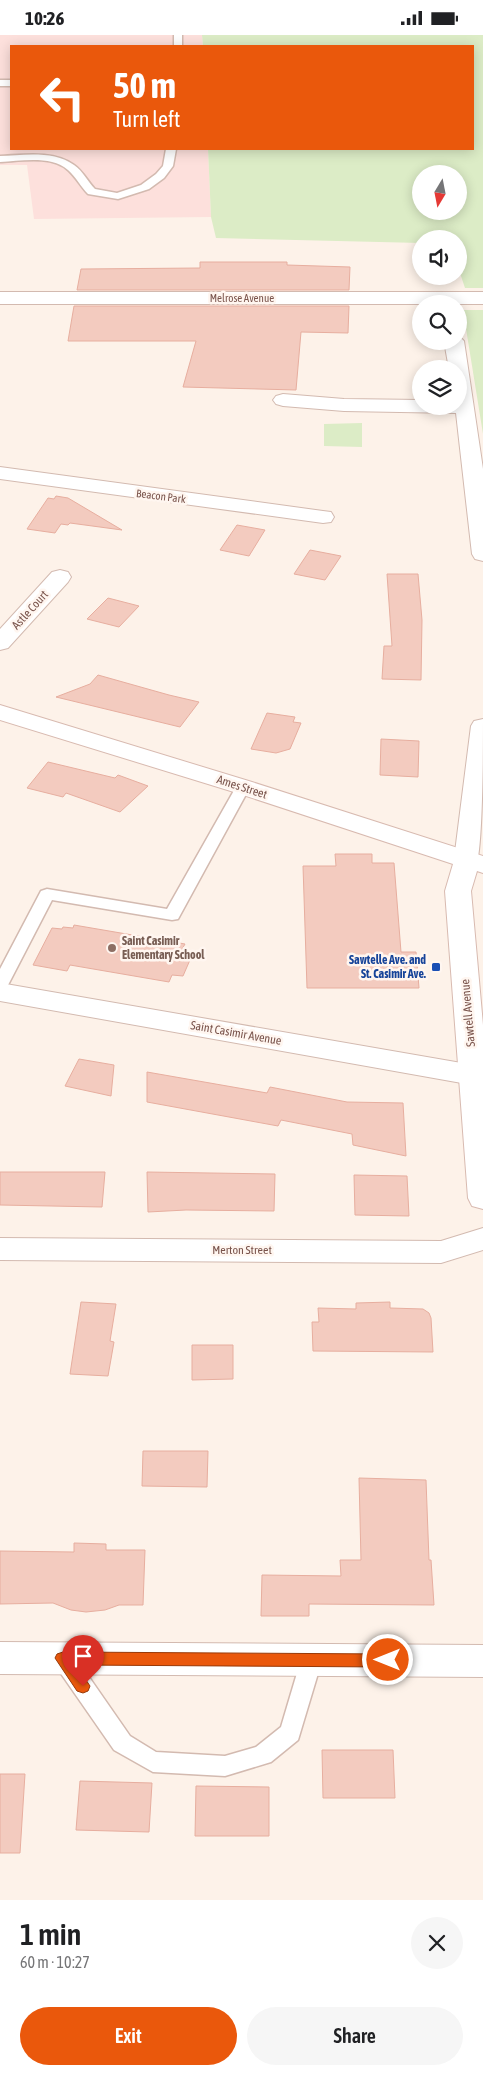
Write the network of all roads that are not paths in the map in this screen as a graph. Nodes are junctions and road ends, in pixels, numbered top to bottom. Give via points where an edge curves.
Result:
1 (171, 150) edge
2 (0, 159) edge
3 (0, 298) edge
4 (483, 298) edge
5 (467, 299) edge
6 (412, 301) edge
7 (283, 400) dead end
8 (412, 406) edge
9 (466, 415) edge
10 (0, 473) edge
11 (323, 517) dead end
12 (483, 554) edge
13 (60, 577) dead end
14 (0, 643) edge
15 (0, 712) edge
16 (483, 726) edge
17 (244, 787) junction
18 (475, 863) edge
19 (0, 985) edge
20 (0, 992) edge
21 (473, 1075) junction
22 (483, 1198) edge
23 (483, 1239) edge
24 (0, 1249) edge
25 (0, 1658) edge
26 (63, 1658) junction
27 (311, 1660) junction
28 (483, 1661) edge

1 - 2 lane via 168,166 160,176 145,187 118,195 92,192 72,168 60,162
3 - 6 street, Melrose Avenue
4 - 5 street, Melrose Avenue
7 - 8 street
9 - 12 street
10 - 11 street, Beacon Park
13 - 14 street, Astle Court
15 - 17 street, Ames Street
16 - 18 street, Sawtell Avenue
17 - 18 street, Ames Street
17 - 19 lane via 172,915 47,893
18 - 21 street, Sawtell Avenue via 458,891
20 - 21 street, Saint Casimir Avenue
21 - 22 street, Sawtell Avenue
23 - 24 street, Merton Street via 441,1252
25 - 26 street
26 - 27 street
26 - 27 lane via 122,1743 153,1762 226,1766 263,1755 290,1733
27 - 28 street

